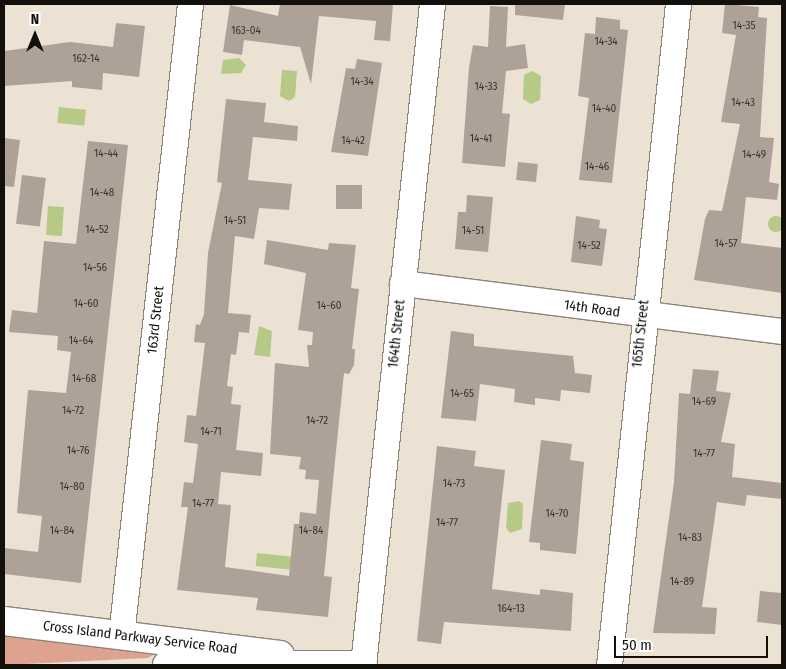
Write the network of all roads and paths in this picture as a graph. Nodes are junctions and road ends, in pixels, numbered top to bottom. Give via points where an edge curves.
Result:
1 (190, 4) edge
2 (432, 4) edge
3 (678, 4) edge
4 (402, 283) junction
5 (642, 316) junction
6 (782, 331) edge
7 (4, 621) edge
8 (121, 636) junction
9 (166, 665) edge
10 (364, 665) edge
11 (609, 665) edge

1 - 8 street, 163rd Street
2 - 4 street, 164th Street
3 - 5 street, 165th Street
4 - 5 street, 14th Road
4 - 10 street, 164th Street
5 - 6 street, 14th Road
5 - 11 street, 165th Street
7 - 8 main road, Cross Island Parkway Service Road
8 - 10 main road, Cross Island Parkway Service Road
9 - 10 main road

